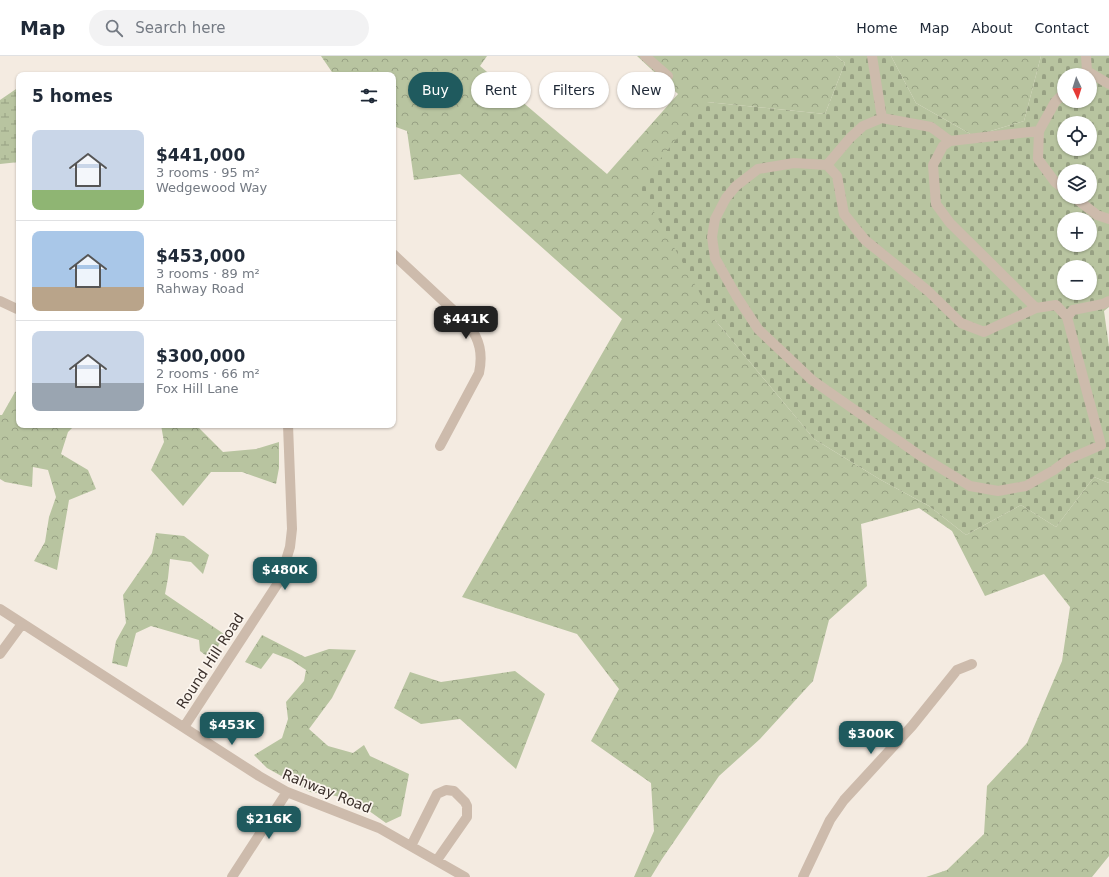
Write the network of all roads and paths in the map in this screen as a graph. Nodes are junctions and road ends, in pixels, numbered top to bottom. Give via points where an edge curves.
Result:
1 (645, 56) edge
2 (872, 56) edge
3 (1086, 56) edge
4 (1085, 68) edge
5 (663, 72) edge
6 (1097, 78) edge
7 (1109, 84) edge
8 (1057, 100) edge
9 (882, 118) junction
10 (1039, 131) junction
11 (950, 141) junction
12 (827, 165) junction
13 (1057, 184) edge
14 (1083, 204) edge
15 (1109, 219) edge
16 (396, 257) edge
17 (0, 301) edge
18 (1109, 301) edge
19 (1036, 308) junction
20 (16, 309) edge
21 (1067, 317) junction
22 (288, 428) edge
23 (440, 446) dead end
24 (0, 609) edge
25 (22, 624) junction
26 (0, 654) edge
27 (972, 664) dead end
28 (184, 728) junction
29 (286, 792) junction
30 (411, 846) junction
31 (437, 860) junction
32 (232, 877) edge
33 (465, 877) edge
34 (803, 877) edge

1 - 5 street
2 - 9 street
3 - 4 street
6 - 7 street
8 - 10 street
9 - 11 street via 931,127
9 - 12 street via 863,126
10 - 11 street
10 - 13 street via 1038,159
11 - 19 street via 943,146 933,166 936,204 950,223
12 - 19 street via 838,176 844,214 865,240 928,291 961,323 984,332
12 - 21 street via 794,163 758,170 736,186 715,219 712,237 715,258 758,329 812,380 919,455 970,486 998,491 1026,486 1054,470 1068,458 1101,445
14 - 15 street
16 - 23 street via 468,324 479,342 479,373
17 - 20 street
18 - 21 street via 1073,310
19 - 21 street via 1056,306
22 - 28 street, Round Hill Road via 292,529 290,547 280,580
24 - 25 street, Rahway Road
25 - 26 street
25 - 28 street, Rahway Road
27 - 34 street via 957,670 912,726 844,800 830,820
28 - 29 street, Rahway Road
29 - 30 street, Rahway Road via 380,828
29 - 32 street
30 - 31 street, Rahway Road
30 - 31 street via 437,794 446,790 454,791 465,802 467,817
31 - 33 street, Rahway Road

